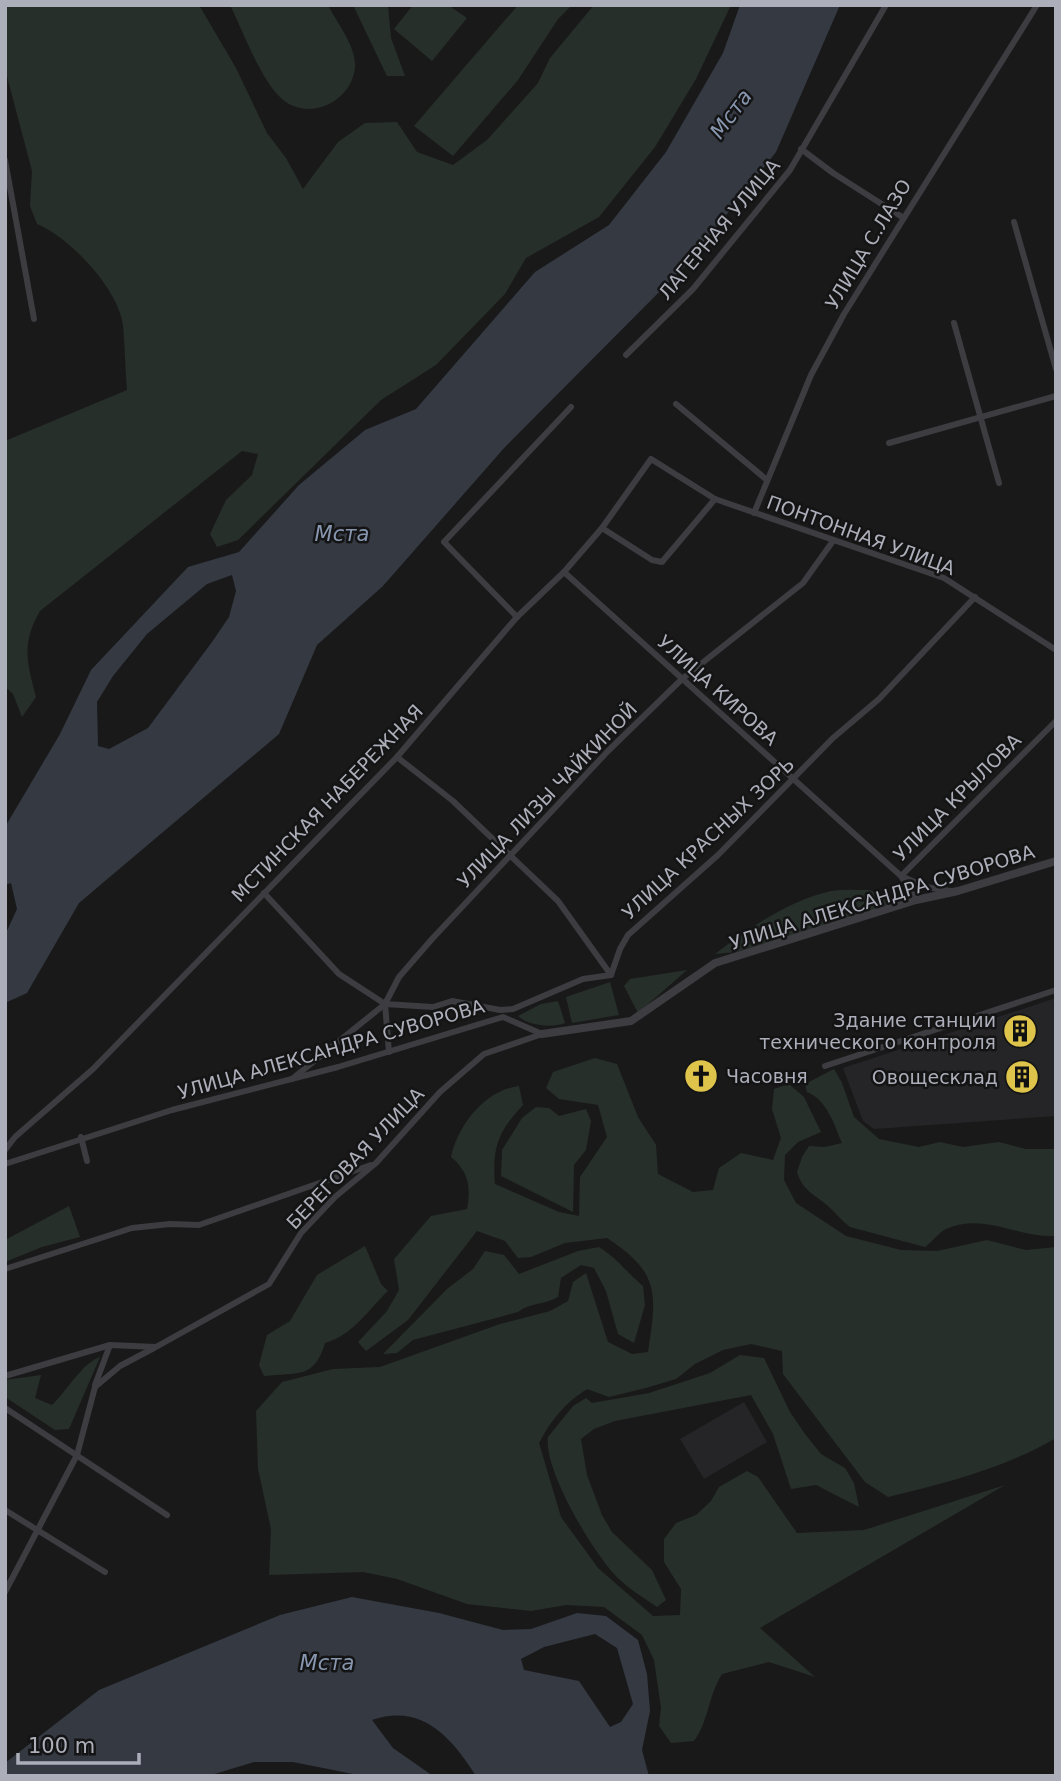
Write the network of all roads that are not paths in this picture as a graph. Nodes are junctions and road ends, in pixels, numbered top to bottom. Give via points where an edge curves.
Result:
1 (886, 5) edge
2 (1037, 5) edge
3 (801, 149) junction
4 (5, 160) edge
5 (902, 217) junction
6 (1014, 222) dead end
7 (34, 319) dead end
8 (954, 323) dead end
9 (626, 355) dead end
10 (1056, 369) edge
11 (1056, 396) edge
12 (676, 404) dead end
13 (571, 407) dead end
14 (983, 418) junction
15 (889, 443) dead end
16 (651, 459) joint
17 (767, 480) junction
18 (999, 483) dead end
19 (715, 499) junction
20 (754, 513) junction
21 (601, 528) junction
22 (833, 541) junction
23 (564, 572) junction
24 (975, 597) junction
25 (517, 617) junction
26 (1056, 650) edge
27 (682, 679) junction
28 (1056, 721) edge
29 (397, 757) junction
30 (794, 780) junction
31 (510, 853) junction
32 (1056, 861) edge
33 (901, 876) junction
34 (958, 891) junction
35 (264, 893) junction
36 (916, 900) junction
37 (611, 975) junction
38 (1056, 990) edge
39 (385, 1004) junction
40 (542, 1034) junction
41 (389, 1052) junction
42 (825, 1066) dead end
43 (292, 1079) junction
44 (81, 1137) junction
45 (5, 1150) edge
46 (87, 1161) dead end
47 (376, 1163) junction
48 (5, 1164) edge
49 (5, 1269) edge
50 (110, 1345) junction
51 (156, 1347) junction
52 (5, 1376) edge
53 (95, 1387) junction
54 (5, 1408) edge
55 (77, 1455) junction
56 (5, 1510) edge
57 (167, 1516) dead end
58 (38, 1529) junction
59 (105, 1572) dead end
60 (5, 1592) edge

1 - 3 street, ЛАГЕРНАЯ УЛИЦА
2 - 5 street, УЛИЦА С.ЛАЗО
3 - 5 street
3 - 9 street, ЛАГЕРНАЯ УЛИЦА via 790,170 693,289
4 - 7 street
5 - 17 street, УЛИЦА С.ЛАЗО via 811,376
6 - 10 street
8 - 14 street
11 - 14 street
12 - 17 street
13 - 25 street via 444,542
14 - 15 street
14 - 18 street
16 - 19 street, ПОНТОННАЯ УЛИЦА
16 - 21 street, МСТИНСКАЯ НАБЕРЕЖНАЯ
17 - 20 street, УЛИЦА С.ЛАЗО
19 - 20 street, ПОНТОННАЯ УЛИЦА
19 - 21 street via 663,562 652,560
20 - 22 street, ПОНТОННАЯ УЛИЦА
21 - 23 street, МСТИНСКАЯ НАБЕРЕЖНАЯ
22 - 24 street, ПОНТОННАЯ УЛИЦА via 944,578
22 - 27 street, УЛИЦА ЛИЗЫ ЧАЙКИНОЙ via 803,583
23 - 25 street, МСТИНСКАЯ НАБЕРЕЖНАЯ
23 - 27 street, УЛИЦА КИРОВА
24 - 26 street, ПОНТОННАЯ УЛИЦА
24 - 30 street, УЛИЦА КРАСНЫХ ЗОРЬ
25 - 29 street, МСТИНСКАЯ НАБЕРЕЖНАЯ
27 - 30 street, УЛИЦА КИРОВА
27 - 31 street, УЛИЦА ЛИЗЫ ЧАЙКИНОЙ
28 - 33 street, УЛИЦА КРЫЛОВА
29 - 31 street
29 - 35 street, МСТИНСКАЯ НАБЕРЕЖНАЯ
30 - 33 street, УЛИЦА КИРОВА
30 - 37 street, УЛИЦА КРАСНЫХ ЗОРЬ via 628,935
31 - 37 street via 558,901
31 - 39 street, УЛИЦА ЛИЗЫ ЧАЙКИНОЙ via 399,977
32 - 34 street, УЛИЦА АЛЕКСАНДРА СУВОРОВА
33 - 34 street, УЛИЦА КИРОВА via 926,887
33 - 36 street, УЛИЦА КРЫЛОВА
34 - 36 street, УЛИЦА АЛЕКСАНДРА СУВОРОВА
35 - 39 street via 339,974
35 - 45 street, МСТИНСКАЯ НАБЕРЕЖНАЯ via 93,1069
36 - 40 street, УЛИЦА АЛЕКСАНДРА СУВОРОВА via 715,963 631,1021
37 - 39 street via 583,979 513,1009 452,1001 433,1007
38 - 42 street
39 - 41 street
39 - 43 street, УЛИЦА ЛИЗЫ ЧАЙКИНОЙ
40 - 41 street, УЛИЦА АЛЕКСАНДРА СУВОРОВА via 503,1017
40 - 47 street, БЕРЕГОВАЯ УЛИЦА via 484,1054 440,1092
41 - 43 street, УЛИЦА АЛЕКСАНДРА СУВОРОВА
43 - 44 street, УЛИЦА АЛЕКСАНДРА СУВОРОВА
44 - 46 street
44 - 48 street, УЛИЦА АЛЕКСАНДРА СУВОРОВА
47 - 49 street via 199,1225 132,1228
47 - 51 street, БЕРЕГОВАЯ УЛИЦА via 301,1233 269,1284
50 - 51 street
50 - 52 street
50 - 53 street
51 - 53 street, БЕРЕГОВАЯ УЛИЦА via 120,1366
53 - 55 street
54 - 55 street
55 - 57 street
55 - 58 street
56 - 58 street
58 - 59 street
58 - 60 street

